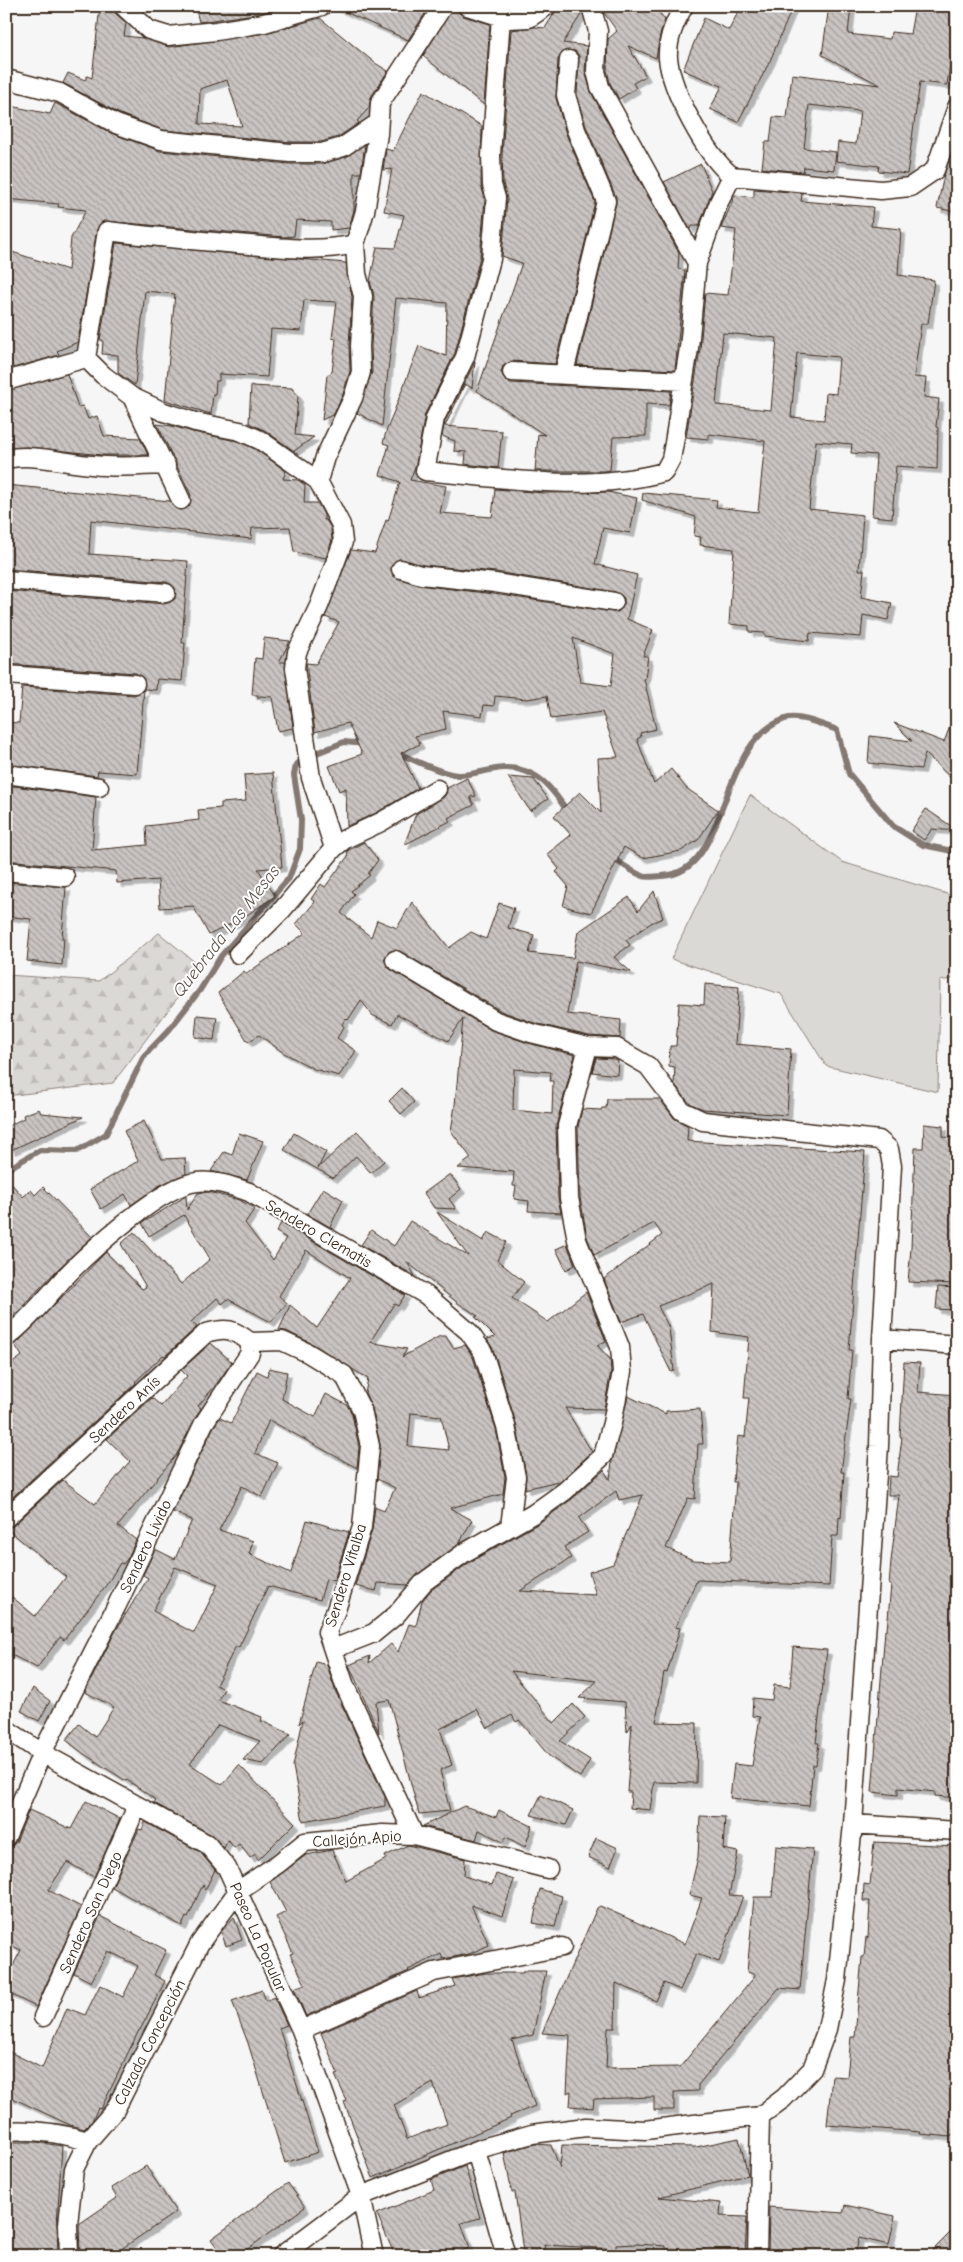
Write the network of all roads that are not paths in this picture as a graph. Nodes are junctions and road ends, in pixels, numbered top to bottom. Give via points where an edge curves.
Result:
1 (123, 6) edge
2 (322, 6) edge
3 (443, 6) edge
4 (467, 6) edge
5 (547, 6) edge
6 (591, 6) edge
7 (684, 6) edge
8 (501, 17) junction
9 (569, 60) dead end
10 (6, 79) edge
11 (957, 107) edge
12 (378, 123) junction
13 (732, 176) junction
14 (355, 244) junction
15 (697, 263) junction
16 (86, 358) junction
17 (512, 372) dead end
18 (564, 374) junction
19 (6, 381) edge
20 (683, 381) junction
21 (132, 397) junction
22 (6, 460) edge
23 (166, 465) junction
24 (318, 481) junction
25 (181, 500) dead end
26 (402, 569) dead end
27 (6, 580) edge
28 (166, 593) dead end
29 (614, 602) dead end
30 (6, 675) edge
31 (135, 684) dead end
32 (6, 774) edge
33 (99, 787) dead end
34 (437, 789) dead end
35 (334, 848) junction
36 (6, 870) edge
37 (65, 877) dead end
38 (238, 954) dead end
39 (395, 960) dead end
40 (588, 1047) junction
41 (6, 1338) edge
42 (882, 1338) junction
43 (250, 1342) junction
44 (957, 1345) edge
45 (6, 1518) edge
46 (510, 1528) junction
47 (333, 1650) junction
48 (6, 1728) edge
49 (42, 1753) junction
50 (137, 1806) junction
51 (853, 1824) junction
52 (957, 1831) edge
53 (414, 1835) junction
54 (6, 1838) edge
55 (548, 1869) dead end
56 (238, 1891) junction
57 (562, 1947) dead end
58 (43, 2017) dead end
59 (300, 2030) junction
60 (760, 2116) junction
61 (6, 2131) edge
62 (88, 2141) junction
63 (476, 2151) junction
64 (360, 2196) junction
65 (70, 2256) edge
66 (281, 2256) edge
67 (374, 2256) edge
68 (506, 2256) edge
69 (757, 2256) edge

1 - 2 street via 149,30 168,36 264,23
3 - 12 street via 380,103
4 - 8 street
5 - 8 street via 529,18
6 - 15 street via 598,32 596,71 600,87
7 - 13 street via 669,40 668,58 678,94 710,153
8 - 20 street via 492,155 492,185 496,198 491,259 466,358 435,418 425,471 603,482 664,472 671,459
9 - 18 street via 566,95 576,130 606,201
10 - 12 street via 60,93 116,124 161,140 322,153 343,147
11 - 13 street via 935,170 910,187 881,190
12 - 14 street via 365,211
13 - 15 street
14 - 16 street via 305,249 107,231
14 - 24 street via 357,274 363,296 361,372
15 - 20 street
16 - 19 street
16 - 21 street
17 - 18 street
18 - 20 street
21 - 23 street
21 - 24 street via 164,412 260,440
22 - 23 street via 15,457 47,459 117,467
23 - 25 street
24 - 35 street via 341,525 343,542 319,606 297,652 295,668 311,778
26 - 29 street via 421,575
27 - 28 street
30 - 31 street
32 - 33 street
34 - 35 street
35 - 38 street via 282,910
36 - 37 street
39 - 40 street via 496,1021
40 - 42 street via 616,1048 648,1066 682,1112 703,1121 879,1140 889,1149 892,1166
40 - 46 street via 567,1126 569,1198 577,1240 620,1348 622,1372 603,1456 565,1491
41 - 46 street, Sendero Clematis via 67,1275 134,1215 166,1193 195,1182 220,1183 249,1192 426,1295 469,1332 483,1352 506,1426 516,1477
42 - 44 street
42 - 51 street via 879,1446
43 - 45 street, Sendero Anís via 236,1332 221,1328 206,1333
43 - 47 street, Sendero Vitalba via 282,1341 308,1353 344,1375 362,1410 370,1446 362,1527 327,1632
43 - 49 street, Sendero Livido via 250,1353 204,1423
46 - 47 street via 464,1553 424,1582 396,1616 374,1634
47 - 53 street, Sendero Vitalba via 345,1686
48 - 49 street, Paseo La Popular
49 - 50 street, Paseo La Popular
49 - 54 street, Sendero Livido
50 - 56 street, Paseo La Popular via 208,1844 227,1868
50 - 58 street, Sendero San Diego
51 - 52 street
51 - 60 street via 837,1980 828,2029 812,2068 784,2098
53 - 55 street, Callejón Apio
53 - 56 street, Callejón Apio via 382,1834 305,1842
56 - 59 street, Paseo La Popular
56 - 62 street, Calzada Concepción via 200,1943 116,2110
57 - 59 street via 434,1972
59 - 64 street, Paseo La Popular
60 - 63 street via 645,2130 586,2127 532,2134
60 - 69 street
61 - 62 street via 30,2129
62 - 65 street, Calzada Concepción via 74,2169 68,2224
63 - 64 street
63 - 68 street
64 - 66 street
64 - 67 street, Paseo La Popular

